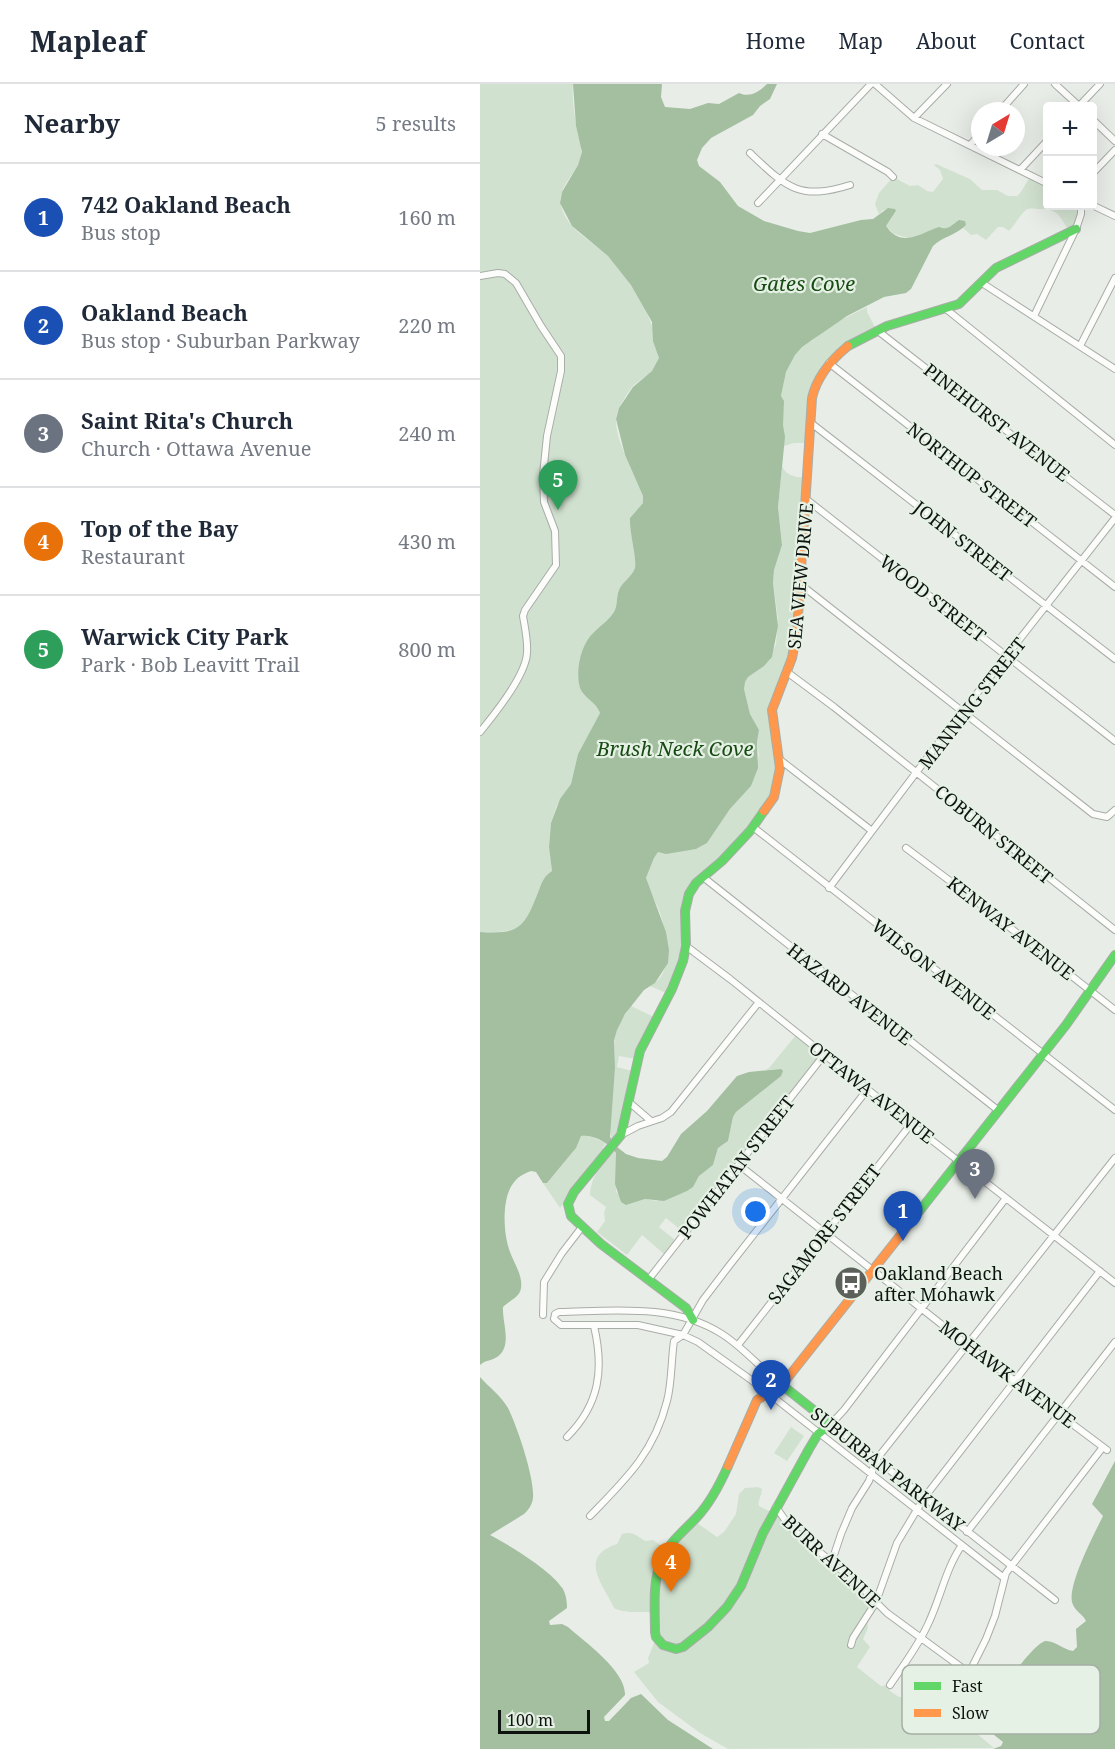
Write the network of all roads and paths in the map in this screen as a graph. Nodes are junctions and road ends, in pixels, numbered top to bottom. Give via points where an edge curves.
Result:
1 (873, 84) edge
2 (946, 84) edge
3 (1024, 84) edge
4 (1055, 84) edge
5 (1100, 84) edge
6 (1008, 102) edge
7 (1075, 102) edge
8 (1083, 102) edge
9 (914, 118) junction
10 (1097, 125) edge
11 (822, 134) junction
12 (1115, 141) edge
13 (1043, 144) edge
14 (970, 146) joint
15 (1115, 150) edge
16 (750, 153) dead end
17 (1097, 169) edge
18 (1020, 170) junction
19 (893, 177) dead end
20 (779, 180) junction
21 (1043, 182) edge
22 (850, 185) dead end
23 (758, 203) dead end
24 (1097, 207) edge
25 (1082, 210) edge
26 (1115, 216) edge
27 (1076, 229) junction
28 (480, 276) edge
29 (1115, 278) edge
30 (982, 283) junction
31 (946, 309) junction
32 (1034, 316) junction
33 (878, 331) junction
34 (1080, 346) junction
35 (829, 363) junction
36 (1115, 369) edge
37 (811, 423) junction
38 (1115, 445) edge
39 (806, 499) junction
40 (1115, 516) edge
41 (1083, 561) junction
42 (800, 584) junction
43 (1115, 587) edge
44 (1047, 607) junction
45 (1007, 656) junction
46 (1115, 659) edge
47 (787, 672) junction
48 (963, 711) junction
49 (480, 732) edge
50 (1115, 741) edge
51 (779, 759) junction
52 (917, 773) junction
53 (1115, 810) edge
54 (753, 827) junction
55 (872, 831) junction
56 (906, 848) dead end
57 (703, 877) junction
58 (829, 888) junction
59 (1115, 930) edge
60 (686, 946) junction
61 (1115, 955) edge
62 (1091, 991) junction
63 (759, 1002) junction
64 (1115, 1010) edge
65 (1043, 1054) junction
66 (824, 1055) junction
67 (867, 1090) junction
68 (630, 1103) junction
69 (1115, 1110) edge
70 (999, 1111) junction
71 (651, 1121) junction
72 (911, 1124) junction
73 (619, 1138) junction
74 (1115, 1158) edge
75 (960, 1160) junction
76 (739, 1165) junction
77 (782, 1198) junction
78 (1006, 1198) junction
79 (582, 1227) junction
80 (826, 1232) junction
81 (1054, 1235) junction
82 (874, 1270) junction
83 (1100, 1271) junction
84 (649, 1279) junction
85 (1115, 1283) edge
86 (922, 1309) junction
87 (543, 1315) dead end
88 (693, 1320) junction
89 (594, 1326) junction
90 (683, 1335) junction
91 (1115, 1342) edge
92 (738, 1345) junction
93 (968, 1345) junction
94 (1014, 1380) junction
95 (782, 1385) junction
96 (766, 1392) junction
97 (1060, 1414) junction
98 (831, 1424) junction
99 (818, 1434) junction
100 (567, 1437) dead end
101 (876, 1460) junction
102 (871, 1473) junction
103 (924, 1498) junction
104 (776, 1507) junction
105 (916, 1509) junction
106 (590, 1516) dead end
107 (967, 1532) junction
108 (962, 1545) junction
109 (832, 1562) junction
110 (1011, 1566) junction
111 (1004, 1578) junction
112 (1055, 1600) dead end
113 (876, 1602) junction
114 (921, 1639) junction
115 (851, 1645) dead end
116 (903, 1665) edge
117 (958, 1665) edge
118 (973, 1665) edge
119 (902, 1667) edge
120 (890, 1685) dead end

1 - 9 street
1 - 11 street
2 - 9 street
3 - 6 street
4 - 7 street
5 - 8 street
9 - 14 street
10 - 12 street
11 - 19 street
11 - 20 street
13 - 18 street
14 - 18 street
15 - 17 street
16 - 20 street
18 - 21 street
20 - 22 street via 804,191 822,192
20 - 23 street
24 - 26 street
25 - 27 street
27 - 30 street, SEA VIEW DRIVE via 1006,263
27 - 32 street
28 - 49 street via 505,274 516,283 561,356 562,367 543,475 544,502 555,531 556,565 523,616 525,665
29 - 34 street
30 - 31 street, SEA VIEW DRIVE via 959,304
30 - 32 street
31 - 33 street, SEA VIEW DRIVE
31 - 38 street
32 - 34 street
33 - 35 street, SEA VIEW DRIVE via 848,346
33 - 40 street, PINEHURST AVENUE
34 - 36 street
35 - 37 street, SEA VIEW DRIVE via 815,384
35 - 41 street, NORTHUP STREET
37 - 39 street, SEA VIEW DRIVE
37 - 44 street, JOHN STREET
39 - 42 street, SEA VIEW DRIVE
39 - 45 street, WOOD STREET
40 - 41 street, MANNING STREET
41 - 43 street, NORTHUP STREET
41 - 44 street, MANNING STREET
42 - 47 street, SEA VIEW DRIVE via 797,632
42 - 48 street
44 - 45 street, MANNING STREET
44 - 46 street, JOHN STREET
45 - 48 street, MANNING STREET
45 - 50 street, WOOD STREET
47 - 51 street, SEA VIEW DRIVE via 772,710
47 - 52 street, COBURN STREET
48 - 52 street, MANNING STREET
48 - 53 street via 1094,814 1105,818
51 - 54 street, SEA VIEW DRIVE via 774,797
51 - 55 street
52 - 55 street, MANNING STREET
52 - 59 street, COBURN STREET
54 - 57 street, SEA VIEW DRIVE
54 - 58 street, WILSON AVENUE
55 - 58 street, MANNING STREET
56 - 62 street, KENWAY AVENUE
57 - 60 street, SEA VIEW DRIVE via 686,903
57 - 70 street, HAZARD AVENUE
58 - 65 street, WILSON AVENUE
60 - 63 street, OTTAWA AVENUE
60 - 68 street, SEA VIEW DRIVE via 676,981 640,1051
61 - 62 street
62 - 64 street, KENWAY AVENUE
62 - 65 street
63 - 66 street, OTTAWA AVENUE
63 - 71 street via 681,1101 666,1115
65 - 69 street, WILSON AVENUE
65 - 70 street
66 - 67 street, OTTAWA AVENUE
66 - 76 street, POWHATAN STREET
67 - 72 street, OTTAWA AVENUE
67 - 77 street
68 - 71 street
68 - 73 street, SEA VIEW DRIVE
70 - 75 street
71 - 73 street
72 - 75 street, OTTAWA AVENUE
72 - 80 street, SAGAMORE STREET
73 - 79 street, SEA VIEW DRIVE via 569,1200 571,1216
74 - 81 street
75 - 78 street, OTTAWA AVENUE
75 - 82 street
76 - 77 street, MOHAWK AVENUE
76 - 84 street, POWHATAN STREET
77 - 80 street, MOHAWK AVENUE
77 - 88 street
78 - 81 street, OTTAWA AVENUE
78 - 86 street
79 - 84 street, SUBURBAN PARKWAY
79 - 87 street via 544,1282
80 - 82 street, MOHAWK AVENUE
80 - 92 street, SAGAMORE STREET
81 - 83 street, OTTAWA AVENUE
81 - 93 street
82 - 86 street, MOHAWK AVENUE
82 - 95 street
83 - 85 street, OTTAWA AVENUE
83 - 94 street
84 - 88 street, SUBURBAN PARKWAY via 686,1308
86 - 93 street, MOHAWK AVENUE
86 - 98 street
88 - 89 street, SUBURBAN PARKWAY via 640,1310 555,1314 554,1319 561,1325
88 - 90 street
88 - 92 street, SUBURBAN PARKWAY
89 - 90 street, SUBURBAN PARKWAY via 638,1324
89 - 100 street via 600,1359 598,1382 583,1417
90 - 96 street, SUBURBAN PARKWAY via 721,1357
90 - 106 street via 674,1341 667,1400 651,1442 633,1472
91 - 97 street
92 - 95 street, SUBURBAN PARKWAY
93 - 94 street, MOHAWK AVENUE
93 - 101 street
94 - 97 street, MOHAWK AVENUE
94 - 103 street
95 - 96 street
95 - 98 street, SUBURBAN PARKWAY
96 - 99 street, SUBURBAN PARKWAY
96 - 104 street via 752,1407 719,1487 666,1551 658,1568 656,1637 663,1645 683,1647 718,1617 736,1594
97 - 107 street
97 - 110 street, MOHAWK AVENUE via 1105,1449
98 - 99 street, BURR AVENUE
98 - 101 street, SUBURBAN PARKWAY
99 - 102 street, SUBURBAN PARKWAY
99 - 104 street, BURR AVENUE
101 - 102 street
101 - 103 street, SUBURBAN PARKWAY
102 - 105 street, SUBURBAN PARKWAY
102 - 109 street via 848,1517
103 - 105 street
103 - 107 street, SUBURBAN PARKWAY
104 - 109 street, BURR AVENUE via 790,1527
105 - 108 street, SUBURBAN PARKWAY
105 - 113 street via 897,1543
107 - 110 street, SUBURBAN PARKWAY
108 - 111 street, SUBURBAN PARKWAY
108 - 114 street via 946,1574
109 - 113 street, BURR AVENUE
110 - 111 street
110 - 112 street, SUBURBAN PARKWAY
111 - 118 street via 995,1616
113 - 114 street, BURR AVENUE
113 - 115 street
114 - 116 street
114 - 117 street, BURR AVENUE
119 - 120 street

